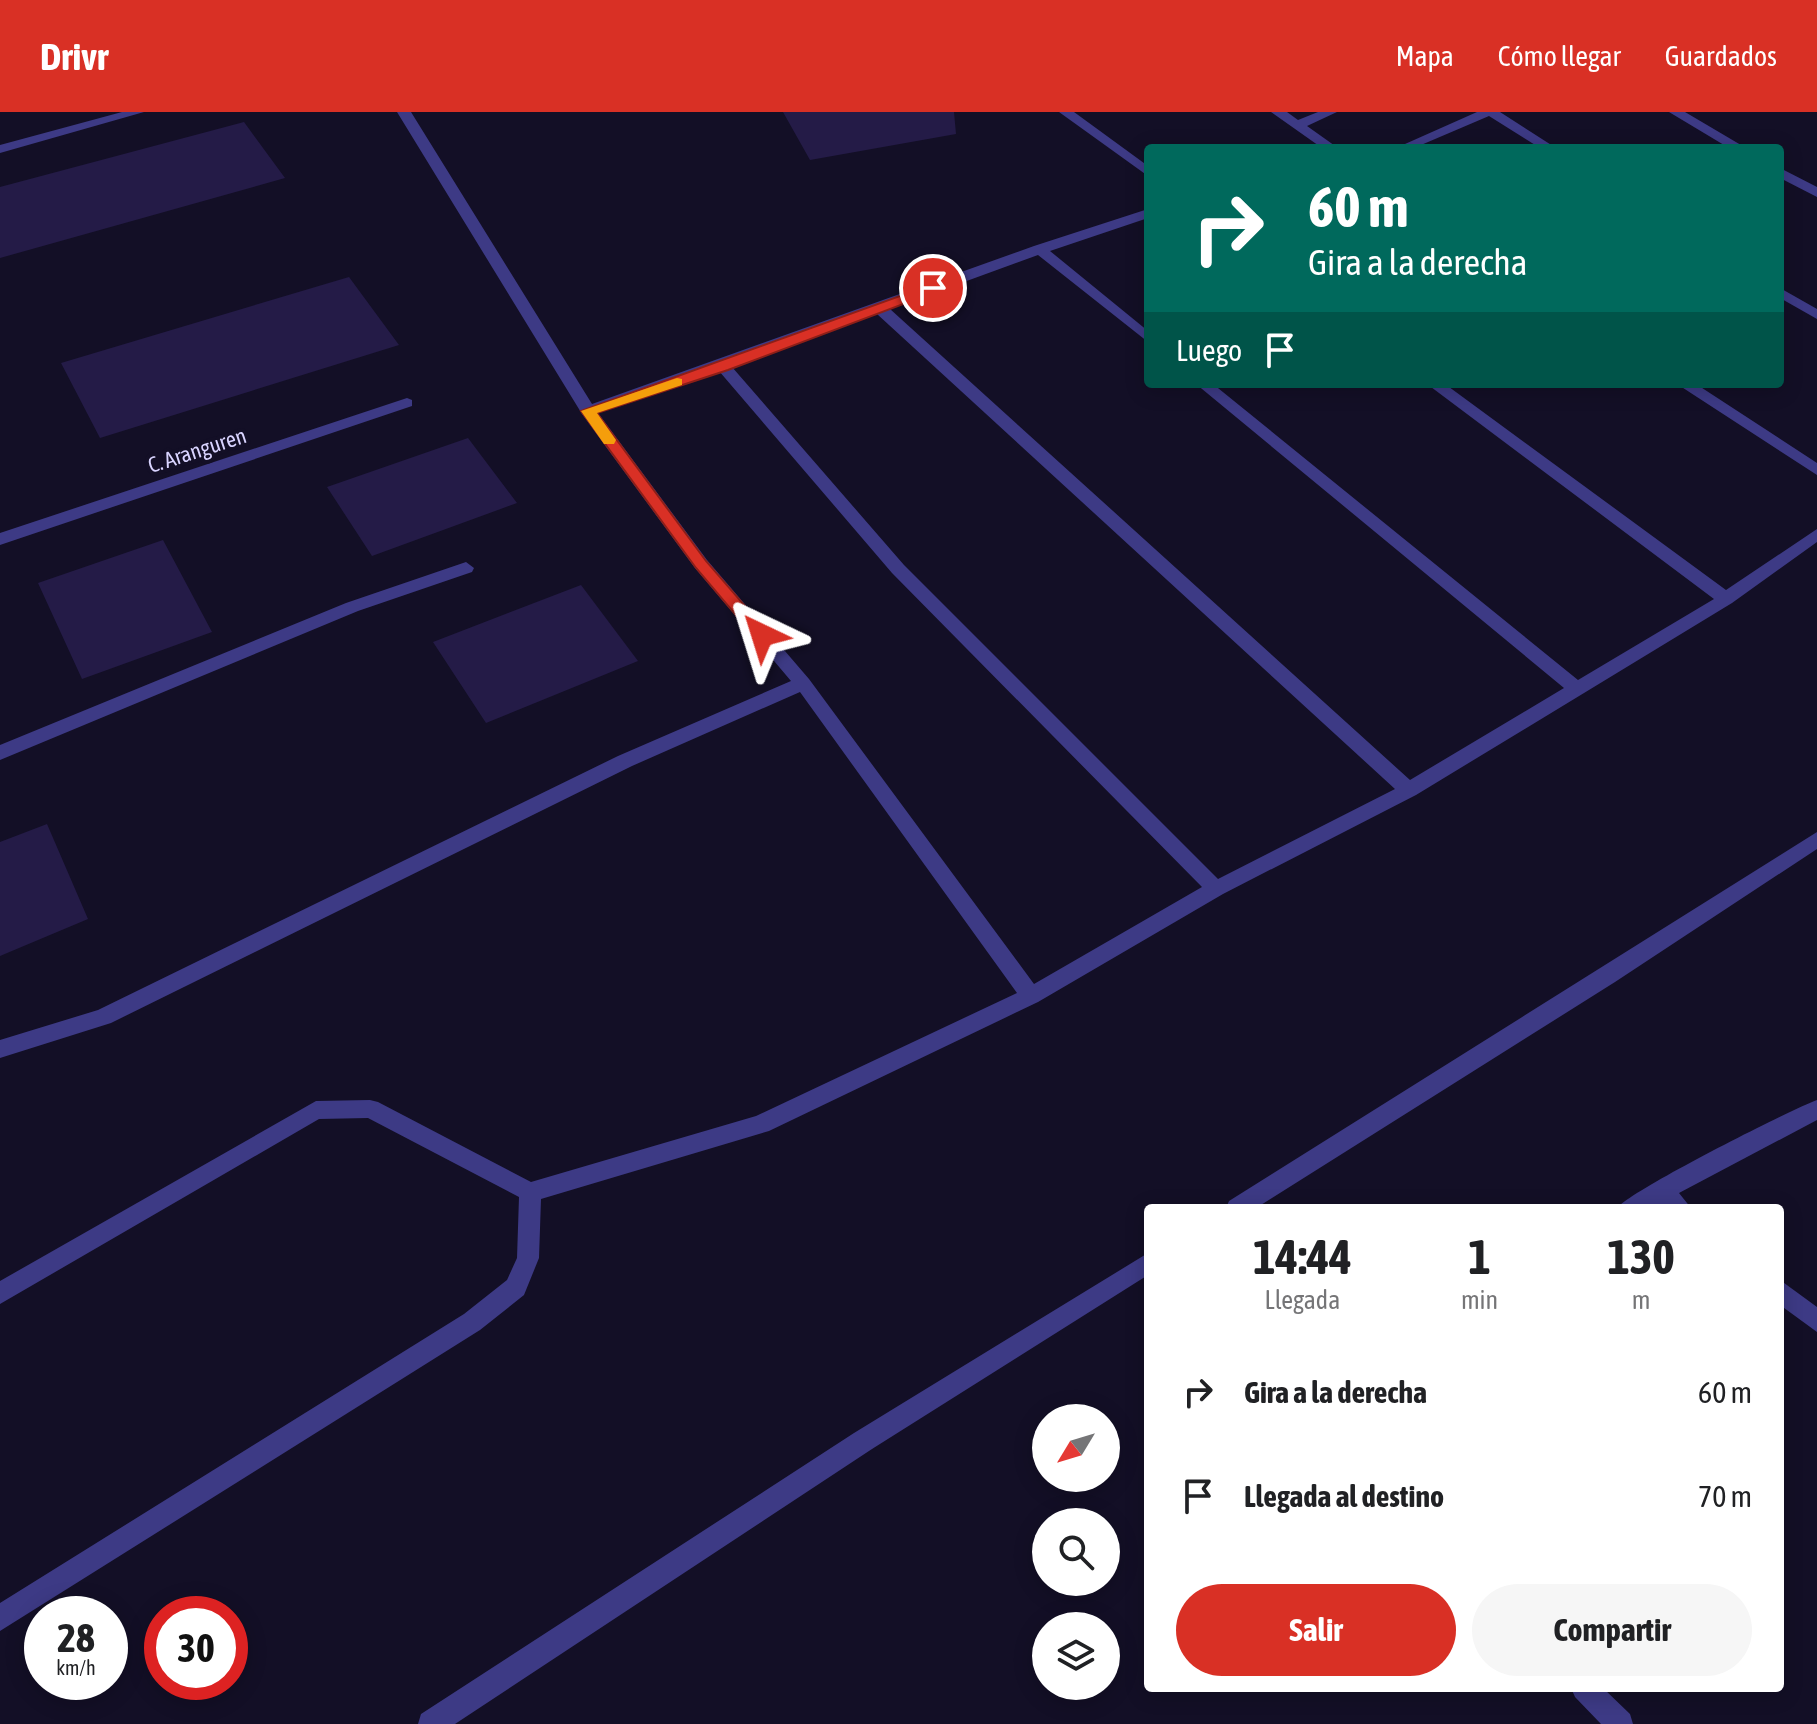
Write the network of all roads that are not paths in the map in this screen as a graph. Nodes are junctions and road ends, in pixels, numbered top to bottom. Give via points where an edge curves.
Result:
1 (137, 112) edge
2 (404, 112) edge
3 (1066, 112) edge
4 (1278, 112) edge
5 (1330, 112) edge
6 (1489, 112) edge
7 (1676, 112) edge
8 (1297, 125) junction
9 (1323, 144) edge
10 (1413, 144) edge
11 (1542, 144) edge
12 (1732, 144) edge
13 (0, 149) edge
14 (1144, 169) edge
15 (1784, 174) edge
16 (1817, 193) edge
17 (1144, 214) edge
18 (1039, 249) junction
19 (1784, 294) edge
20 (880, 308) junction
21 (1817, 315) edge
22 (1144, 335) edge
23 (724, 367) junction
24 (1209, 388) edge
25 (1440, 388) edge
26 (1692, 388) edge
27 (407, 403) dead end
28 (588, 411) junction
29 (1812, 462) edge
30 (1817, 534) edge
31 (0, 539) edge
32 (466, 568) dead end
33 (1726, 599) junction
34 (803, 683) junction
35 (1578, 690) junction
36 (0, 753) edge
37 (1409, 790) junction
38 (1817, 839) edge
39 (1216, 889) junction
40 (1031, 996) junction
41 (0, 1049) edge
42 (1817, 1109) edge
43 (1659, 1190) junction
44 (530, 1192) junction
45 (1243, 1204) edge
46 (1636, 1204) edge
47 (1675, 1204) edge
48 (1144, 1265) edge
49 (0, 1293) edge
50 (1784, 1294) edge
51 (1817, 1321) edge
52 (0, 1618) edge
53 (1588, 1692) edge
54 (431, 1724) edge
55 (1620, 1724) edge

1 - 13 street
2 - 28 street
3 - 14 street
4 - 8 street
5 - 8 street
6 - 10 street
6 - 11 street
7 - 12 street
8 - 9 street
15 - 16 street
17 - 18 street
18 - 20 street
18 - 22 street
19 - 21 street
20 - 23 street
20 - 37 street
23 - 28 street
23 - 39 street via 898,569
24 - 35 street
25 - 33 street
26 - 29 street
27 - 31 street, C. Aranguren
28 - 34 street via 701,564
30 - 33 street
32 - 36 street via 352,607
33 - 35 street
34 - 40 street
34 - 41 street via 625,761 104,1017
35 - 37 street
37 - 39 street
38 - 45 street
39 - 40 street
40 - 44 street via 761,1124
42 - 43 street
43 - 46 street
43 - 47 street
44 - 49 street via 370,1109 316,1110
44 - 52 street via 528,1258 516,1287 472,1322
48 - 54 street via 863,1441
50 - 51 street
53 - 55 street

